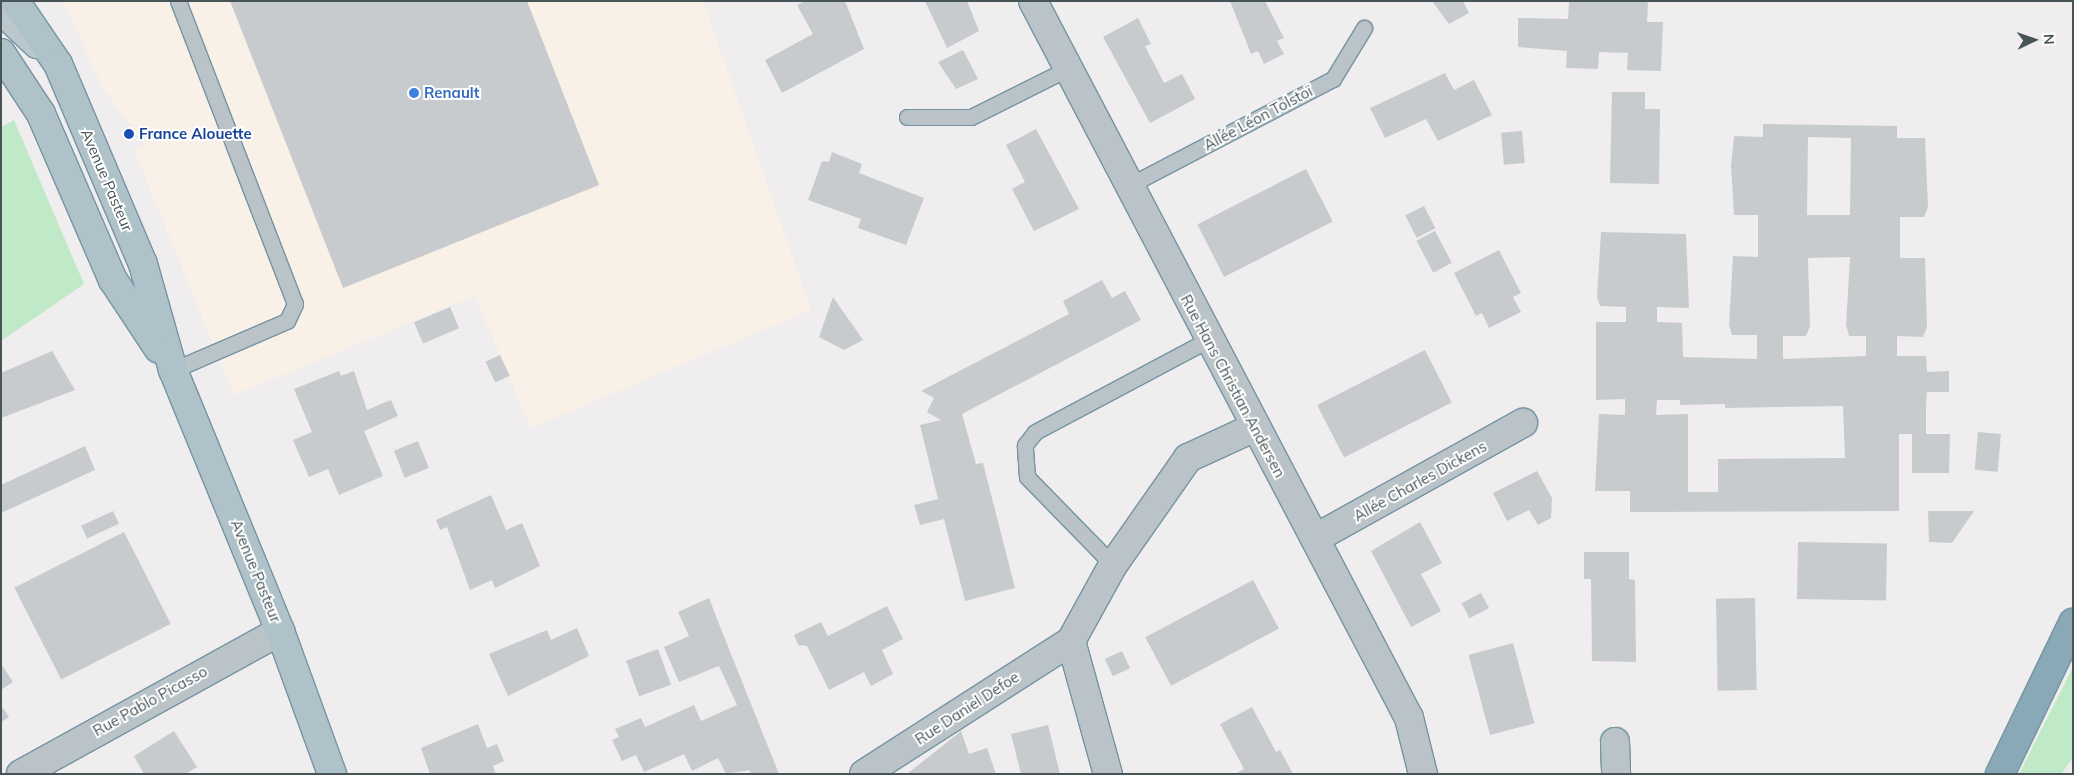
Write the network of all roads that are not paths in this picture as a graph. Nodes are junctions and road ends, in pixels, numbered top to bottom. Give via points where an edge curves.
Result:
1 (15, 1) edge
2 (34, 1) edge
3 (178, 1) edge
4 (1033, 1) edge
5 (1, 10) edge
6 (1364, 28) dead end
7 (1, 53) edge
8 (58, 64) junction
9 (1067, 69) junction
10 (906, 117) dead end
11 (1130, 185) junction
12 (1208, 340) junction
13 (173, 370) junction
14 (1523, 423) dead end
15 (1253, 428) junction
16 (1316, 538) junction
17 (1113, 565) junction
18 (2073, 623) edge
19 (280, 631) junction
20 (1071, 642) junction
21 (1615, 742) dead end
22 (22, 774) edge
23 (332, 774) edge
24 (864, 774) edge
25 (1108, 774) edge
26 (1423, 774) edge
27 (1616, 774) edge
28 (2000, 774) edge

1 - 8 main road, Avenue Pasteur
2 - 8 main road
3 - 13 lane via 295,304 287,321
4 - 9 street, Rue Hans Christian Andersen
5 - 8 main road
6 - 11 lane, Allée Léon Tolstoï via 1333,79
7 - 13 main road, Avenue Pasteur via 42,114 113,280
8 - 13 main road, Avenue Pasteur via 143,264
9 - 10 lane via 971,117
9 - 11 street, Rue Hans Christian Andersen
11 - 12 street, Rue Hans Christian Andersen
12 - 15 street, Rue Hans Christian Andersen
12 - 17 lane via 1035,432 1025,445 1028,476
13 - 19 main road, Avenue Pasteur
14 - 16 street, Allée Charles Dickens
15 - 16 street, Rue Hans Christian Andersen
15 - 17 street via 1188,458
16 - 26 street, Rue Hans Christian Andersen via 1409,718
17 - 20 street
18 - 28 highway
19 - 22 street, Rue Pablo Picasso
19 - 23 main road, Avenue Pasteur
20 - 24 street, Rue Daniel Defoe
20 - 25 street
21 - 27 street

